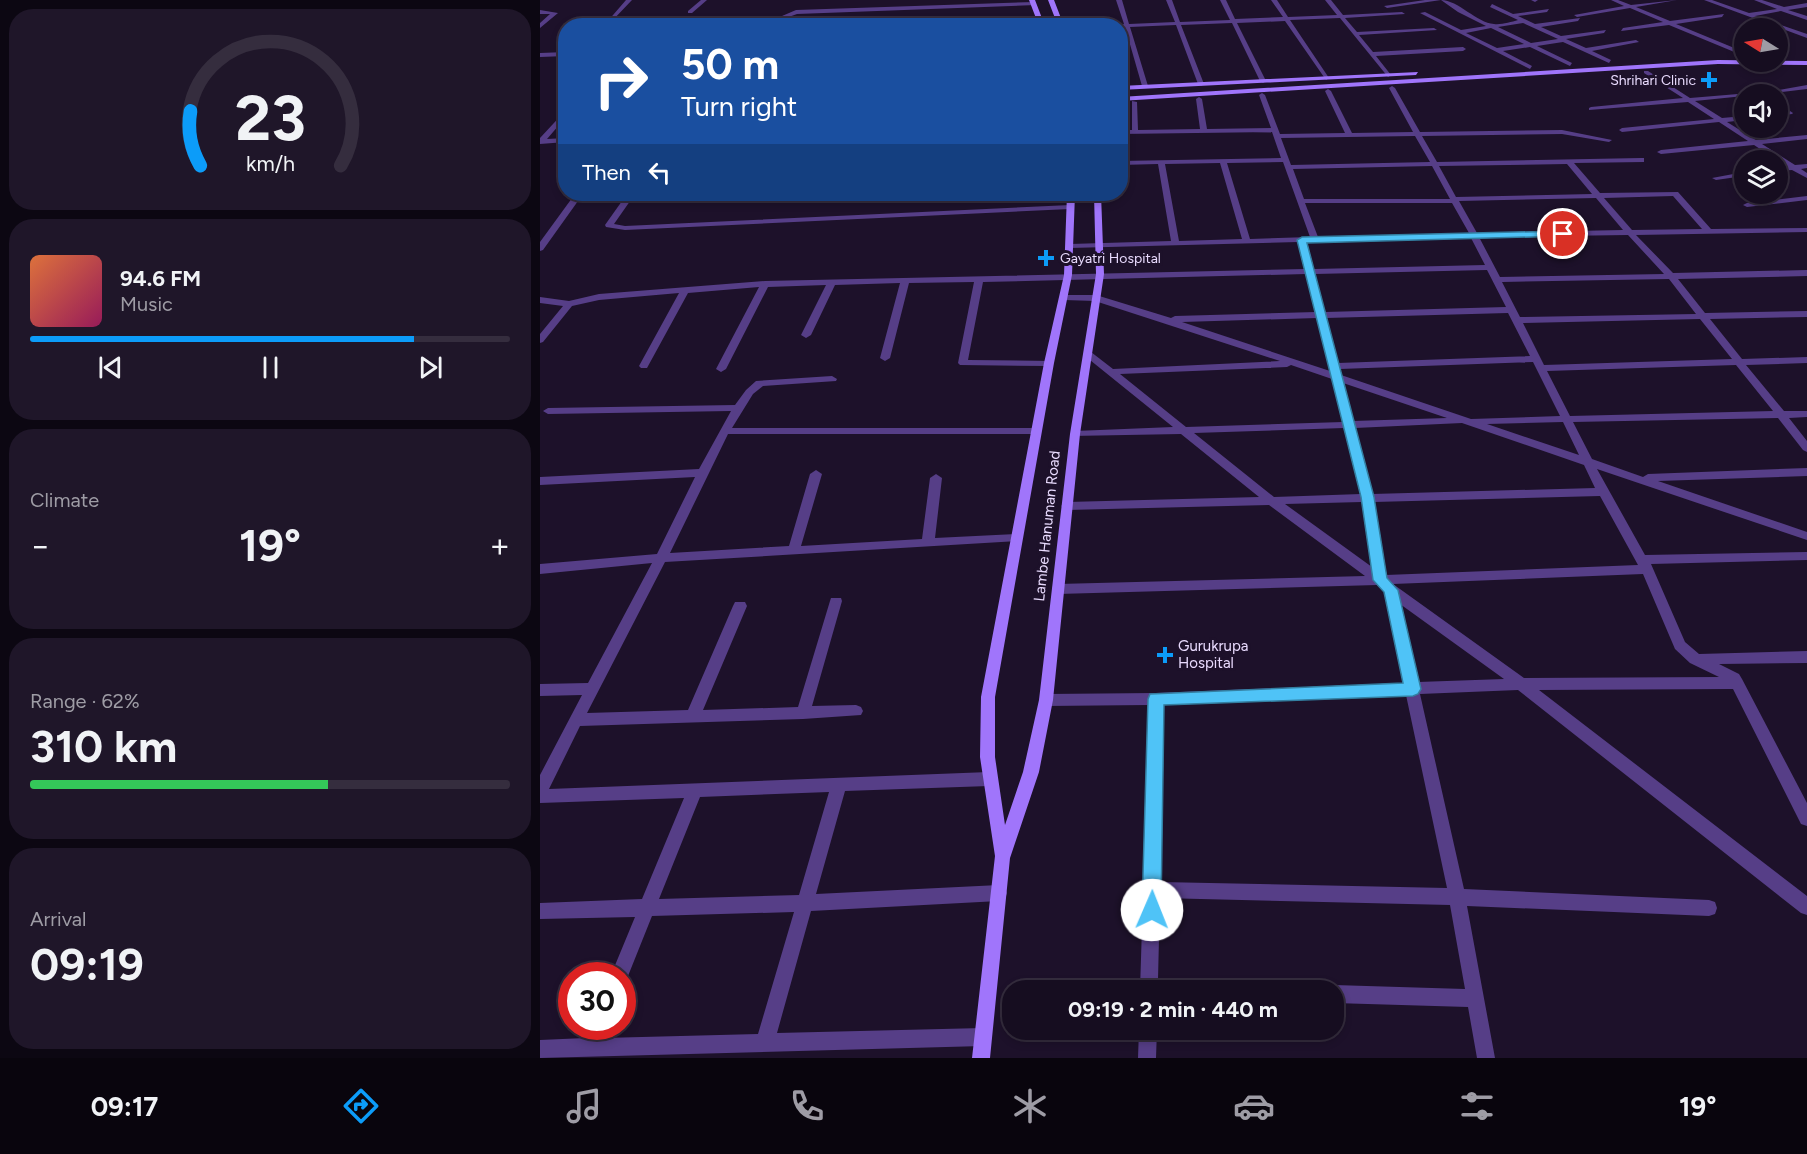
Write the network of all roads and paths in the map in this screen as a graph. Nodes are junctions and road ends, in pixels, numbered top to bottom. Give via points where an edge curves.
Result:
1 (629, 0) edge
2 (704, 0) edge
3 (1052, 0) edge
4 (1119, 0) edge
5 (1169, 0) edge
6 (1223, 0) edge
7 (1274, 0) edge
8 (1328, 0) edge
9 (1438, 0) edge
10 (1444, 0) edge
11 (1614, 0) edge
12 (1674, 0) edge
13 (1707, 0) edge
14 (1757, 0) edge
15 (1033, 2) edge
16 (1807, 5) edge
17 (1388, 6) dead end
18 (1491, 6) dead end
19 (1629, 6) junction
20 (1783, 9) junction
21 (1548, 10) dead end
22 (540, 12) edge
23 (690, 12) dead end
24 (1423, 13) dead end
25 (1402, 14) dead end
26 (1511, 15) junction
27 (1722, 15) dead end
28 (1748, 15) junction
29 (1341, 16) junction
30 (612, 18) edge
31 (783, 18) edge
32 (1039, 18) edge
33 (1058, 18) edge
34 (1122, 18) edge
35 (1807, 18) edge
36 (1288, 19) junction
37 (1234, 21) junction
38 (1523, 21) junction
39 (1670, 23) junction
40 (1179, 24) junction
41 (540, 26) edge
42 (1128, 26) edge
43 (1493, 26) junction
44 (1534, 27) junction
45 (1434, 30) dead end
46 (1623, 30) dead end
47 (1604, 31) dead end
48 (1460, 32) junction
49 (1356, 34) junction
50 (1807, 36) edge
51 (1561, 39) junction
52 (1128, 40) edge
53 (1636, 42) dead end
54 (1531, 45) junction
55 (1463, 49) dead end
56 (1497, 50) junction
57 (1586, 50) junction
58 (1734, 50) edge
59 (558, 54) edge
60 (1372, 54) junction
61 (540, 55) edge
62 (1734, 55) edge
63 (1788, 55) edge
64 (1807, 56) edge
65 (1610, 61) junction
66 (1807, 63) edge
67 (1570, 64) junction
68 (1530, 67) junction
69 (1807, 69) edge
70 (1646, 72) junction
71 (1388, 75) junction
72 (1326, 78) junction
73 (1414, 80) junction
74 (1263, 81) junction
75 (1201, 84) junction
76 (1145, 86) junction
77 (1807, 87) edge
78 (1392, 88) junction
79 (1128, 89) edge
80 (1788, 89) edge
81 (1128, 90) edge
82 (1328, 91) junction
83 (1262, 95) junction
84 (1734, 96) edge
85 (1199, 99) junction
86 (1128, 100) edge
87 (1688, 100) junction
88 (1128, 101) edge
89 (1134, 102) junction
90 (1591, 109) dead end
91 (1734, 119) edge
92 (1720, 120) junction
93 (558, 121) edge
94 (1622, 130) dead end
95 (1204, 131) junction
96 (1128, 132) edge
97 (1135, 132) junction
98 (1276, 133) junction
99 (1418, 135) junction
100 (1350, 136) junction
101 (1807, 137) edge
102 (558, 140) edge
103 (1609, 140) dead end
104 (540, 141) edge
105 (1756, 143) junction
106 (1661, 152) dead end
107 (1641, 160) dead end
108 (1223, 161) junction
109 (1161, 162) junction
110 (1569, 162) junction
111 (1128, 163) edge
112 (1287, 163) junction
113 (1435, 165) junction
114 (1807, 166) edge
115 (1793, 167) junction
116 (1788, 168) edge
117 (1734, 175) edge
118 (1807, 176) edge
119 (1716, 178) dead end
120 (1598, 196) junction
121 (1807, 198) edge
122 (1454, 200) junction
123 (574, 201) edge
124 (626, 201) edge
125 (1071, 201) edge
126 (1097, 201) edge
127 (1301, 201) junction
128 (1748, 205) dead end
129 (1071, 207) junction
130 (1807, 230) edge
131 (1709, 232) junction
132 (1630, 233) junction
133 (1474, 235) junction
134 (1302, 240) junction
135 (1315, 240) junction
136 (1248, 242) junction
137 (1176, 244) junction
138 (1100, 245) junction
139 (1070, 246) junction
140 (540, 248) edge
141 (1490, 267) junction
142 (1310, 271) junction
143 (1807, 273) edge
144 (1100, 274) junction
145 (1068, 275) junction
146 (1671, 276) junction
147 (979, 279) junction
148 (905, 280) junction
149 (1497, 280) junction
150 (832, 282) junction
151 (765, 284) junction
152 (685, 290) junction
153 (1064, 297) junction
154 (1096, 298) junction
155 (540, 300) edge
156 (569, 304) junction
157 (1321, 314) junction
158 (1807, 314) edge
159 (1514, 315) junction
160 (1702, 316) junction
161 (1165, 319) junction
162 (806, 335) dead end
163 (540, 340) edge
164 (1088, 354) junction
165 (885, 358) dead end
166 (1807, 360) edge
167 (1049, 363) junction
168 (1740, 363) junction
169 (1296, 364) junction
170 (1539, 364) junction
171 (644, 366) dead end
172 (721, 369) dead end
173 (1336, 371) junction
174 (1108, 372) junction
175 (832, 379) dead end
176 (738, 408) junction
177 (548, 411) dead end
178 (1781, 414) junction
179 (1807, 414) edge
180 (1568, 420) junction
181 (1466, 421) junction
182 (1350, 425) junction
183 (1036, 430) junction
184 (726, 431) junction
185 (1184, 432) junction
186 (1076, 435) junction
187 (1807, 448) edge
188 (1588, 463) junction
189 (1807, 472) edge
190 (702, 473) junction
191 (816, 474) dead end
192 (936, 478) dead end
193 (1641, 478) junction
194 (540, 481) edge
195 (1603, 492) junction
196 (1367, 497) junction
197 (1272, 501) junction
198 (1067, 506) junction
199 (1807, 536) edge
200 (1016, 538) junction
201 (928, 543) junction
202 (794, 550) junction
203 (1807, 556) edge
204 (662, 558) junction
205 (1644, 564) junction
206 (540, 569) edge
207 (1385, 585) junction
208 (1058, 589) junction
209 (836, 600) dead end
210 (740, 606) dead end
211 (1807, 657) edge
212 (1695, 659) junction
213 (1737, 683) junction
214 (1521, 684) junction
215 (591, 689) junction
216 (1413, 689) junction
217 (540, 690) edge
218 (1156, 699) junction
219 (1046, 700) junction
220 (855, 711) dead end
221 (803, 713) junction
222 (693, 717) junction
223 (575, 720) junction
224 (989, 779) junction
225 (838, 785) junction
226 (540, 790) edge
227 (695, 790) junction
228 (540, 796) edge
229 (1807, 819) edge
230 (1002, 858) junction
231 (1152, 890) junction
232 (999, 893) junction
233 (1457, 897) junction
234 (806, 903) junction
235 (648, 906) junction
236 (1807, 907) edge
237 (1708, 908) dead end
238 (540, 911) edge
239 (625, 962) edge
240 (1149, 980) edge
241 (1344, 994) edge
242 (1475, 998) junction
243 (983, 1037) junction
244 (593, 1040) edge
245 (1148, 1040) edge
246 (765, 1043) junction
247 (590, 1048) junction
248 (540, 1049) edge
249 (981, 1058) edge
250 (1147, 1058) edge
251 (1486, 1058) edge

1 - 30 street
2 - 23 street
3 - 33 main road
4 - 34 street
5 - 40 street
6 - 37 street
7 - 36 street
8 - 29 street
9 - 17 street
10 - 43 street
11 - 19 street
12 - 19 street
13 - 28 street
14 - 20 street
15 - 31 street via 796,12
15 - 32 main road
16 - 20 street
18 - 26 street
19 - 39 street
19 - 44 street
20 - 28 street
20 - 35 street
21 - 26 street
22 - 41 street via 555,12
24 - 48 street
25 - 29 street
26 - 38 street
27 - 39 street
28 - 50 street
29 - 36 street
29 - 49 street
36 - 37 street
36 - 72 street
37 - 40 street
37 - 74 street
38 - 43 street
38 - 44 street
39 - 46 street
39 - 58 street
40 - 42 street
40 - 75 street
43 - 48 street
43 - 54 street
44 - 51 street
45 - 49 street
47 - 51 street
48 - 56 street
49 - 60 street
51 - 54 street
51 - 57 street
52 - 76 street
53 - 57 street
54 - 56 street
54 - 67 street
55 - 60 street
56 - 68 street
57 - 65 street
59 - 61 street
60 - 71 street
62 - 65 main road
63 - 64 main road
65 - 67 main road
66 - 73 main road via 1718,62
67 - 68 main road
68 - 71 main road
69 - 70 main road via 1729,67
70 - 78 main road
70 - 87 street
71 - 72 main road
72 - 74 main road
73 - 81 main road
73 - 86 main road
74 - 75 main road
75 - 76 main road
76 - 79 main road
77 - 80 street
78 - 82 main road
78 - 99 street
82 - 83 main road
82 - 100 street
83 - 85 main road
83 - 98 street
84 - 87 street
85 - 89 main road
85 - 95 street
87 - 90 street
87 - 92 street
88 - 89 main road
89 - 97 street
91 - 92 street
92 - 94 street
92 - 105 street
93 - 104 street
95 - 97 street
95 - 98 street
96 - 97 street
98 - 100 street
98 - 112 street
99 - 100 street
99 - 103 street via 1562,132
99 - 113 street
101 - 105 street
102 - 104 street
105 - 106 street
105 - 115 street
107 - 110 street
108 - 109 street
108 - 112 street
108 - 136 street
109 - 111 street
109 - 137 street
110 - 113 street
110 - 120 street
112 - 113 street
112 - 127 street
113 - 122 street
114 - 115 street
115 - 116 street
115 - 118 street
117 - 119 street
120 - 122 street
120 - 131 street via 1676,194
120 - 132 street
121 - 128 street
122 - 127 street
122 - 133 street
123 - 140 street
124 - 129 street via 609,225 625,228
125 - 129 main road, Lambe Hanuman Road
126 - 138 main road, Lambe Hanuman Road
127 - 135 street
129 - 139 main road, Lambe Hanuman Road
130 - 131 street
131 - 132 street
132 - 133 street
132 - 146 street
133 - 135 street
133 - 141 street
134 - 135 street
134 - 136 street
134 - 142 street
136 - 137 street
137 - 138 street
138 - 139 street
138 - 144 main road, Lambe Hanuman Road
139 - 145 main road, Lambe Hanuman Road
141 - 142 street
141 - 149 street
142 - 144 street
142 - 157 street
143 - 146 street
144 - 145 street
144 - 154 main road, Lambe Hanuman Road
145 - 147 street
145 - 153 main road, Lambe Hanuman Road
146 - 149 street
146 - 160 street
147 - 148 street
147 - 167 street via 963,363
148 - 150 street
148 - 165 street
149 - 159 street
150 - 151 street
150 - 162 street
151 - 152 street
151 - 172 street
152 - 156 street via 599,297
152 - 171 street
153 - 154 street
153 - 167 main road, Lambe Hanuman Road
154 - 161 street
154 - 164 main road, Lambe Hanuman Road
155 - 156 street
156 - 163 street
157 - 159 street
157 - 161 street
157 - 173 street
158 - 160 street
159 - 160 street
159 - 170 street
160 - 168 street
161 - 169 street
164 - 174 street
164 - 186 main road, Lambe Hanuman Road
166 - 168 street
167 - 183 main road, Lambe Hanuman Road
168 - 170 street
168 - 178 street
169 - 173 street
169 - 174 street
170 - 173 street
170 - 180 street
173 - 181 street
173 - 182 street
174 - 185 street
175 - 176 street via 760,383
176 - 177 street
176 - 184 street
178 - 179 street
178 - 180 street
178 - 187 street
180 - 181 street
180 - 188 street
181 - 182 street
181 - 188 street
182 - 185 street
182 - 196 street
183 - 184 street
183 - 200 main road, Lambe Hanuman Road
184 - 190 street
185 - 186 street
185 - 197 street
186 - 198 main road, Lambe Hanuman Road
188 - 193 street
188 - 195 street
189 - 193 street
190 - 194 street
190 - 204 street
191 - 202 street
192 - 201 street
193 - 199 street
195 - 196 street
195 - 205 street
196 - 197 street
196 - 207 street
197 - 198 street
197 - 207 street
198 - 208 main road, Lambe Hanuman Road
200 - 201 street
200 - 224 main road, Lambe Hanuman Road via 988,697 985,733
201 - 202 street
202 - 204 street
203 - 205 street
204 - 206 street
204 - 215 street
205 - 207 street
205 - 212 street via 1680,645
207 - 208 street
207 - 214 street
207 - 216 street
208 - 219 main road, Lambe Hanuman Road
209 - 221 street
210 - 222 street
211 - 212 street
212 - 213 street via 1730,674
213 - 214 street
213 - 229 street
214 - 216 street
214 - 236 street
215 - 217 street
215 - 223 street
216 - 218 street
216 - 233 street
218 - 219 street
218 - 231 street
219 - 230 main road, Lambe Hanuman Road via 1031,772
220 - 221 street
221 - 222 street
222 - 223 street
223 - 226 street
224 - 225 street
224 - 230 main road, Lambe Hanuman Road
225 - 227 street
225 - 234 street
227 - 228 street
227 - 235 street
230 - 232 main road, Lambe Hanuman Road
231 - 233 street
231 - 240 street
232 - 234 street
232 - 243 main road, Lambe Hanuman Road
233 - 237 street
233 - 242 street
234 - 235 street
234 - 246 street
235 - 238 street
235 - 239 street
241 - 242 street
242 - 251 street
243 - 246 street
243 - 249 main road, Lambe Hanuman Road
244 - 247 street
245 - 250 street
246 - 247 street
247 - 248 street

